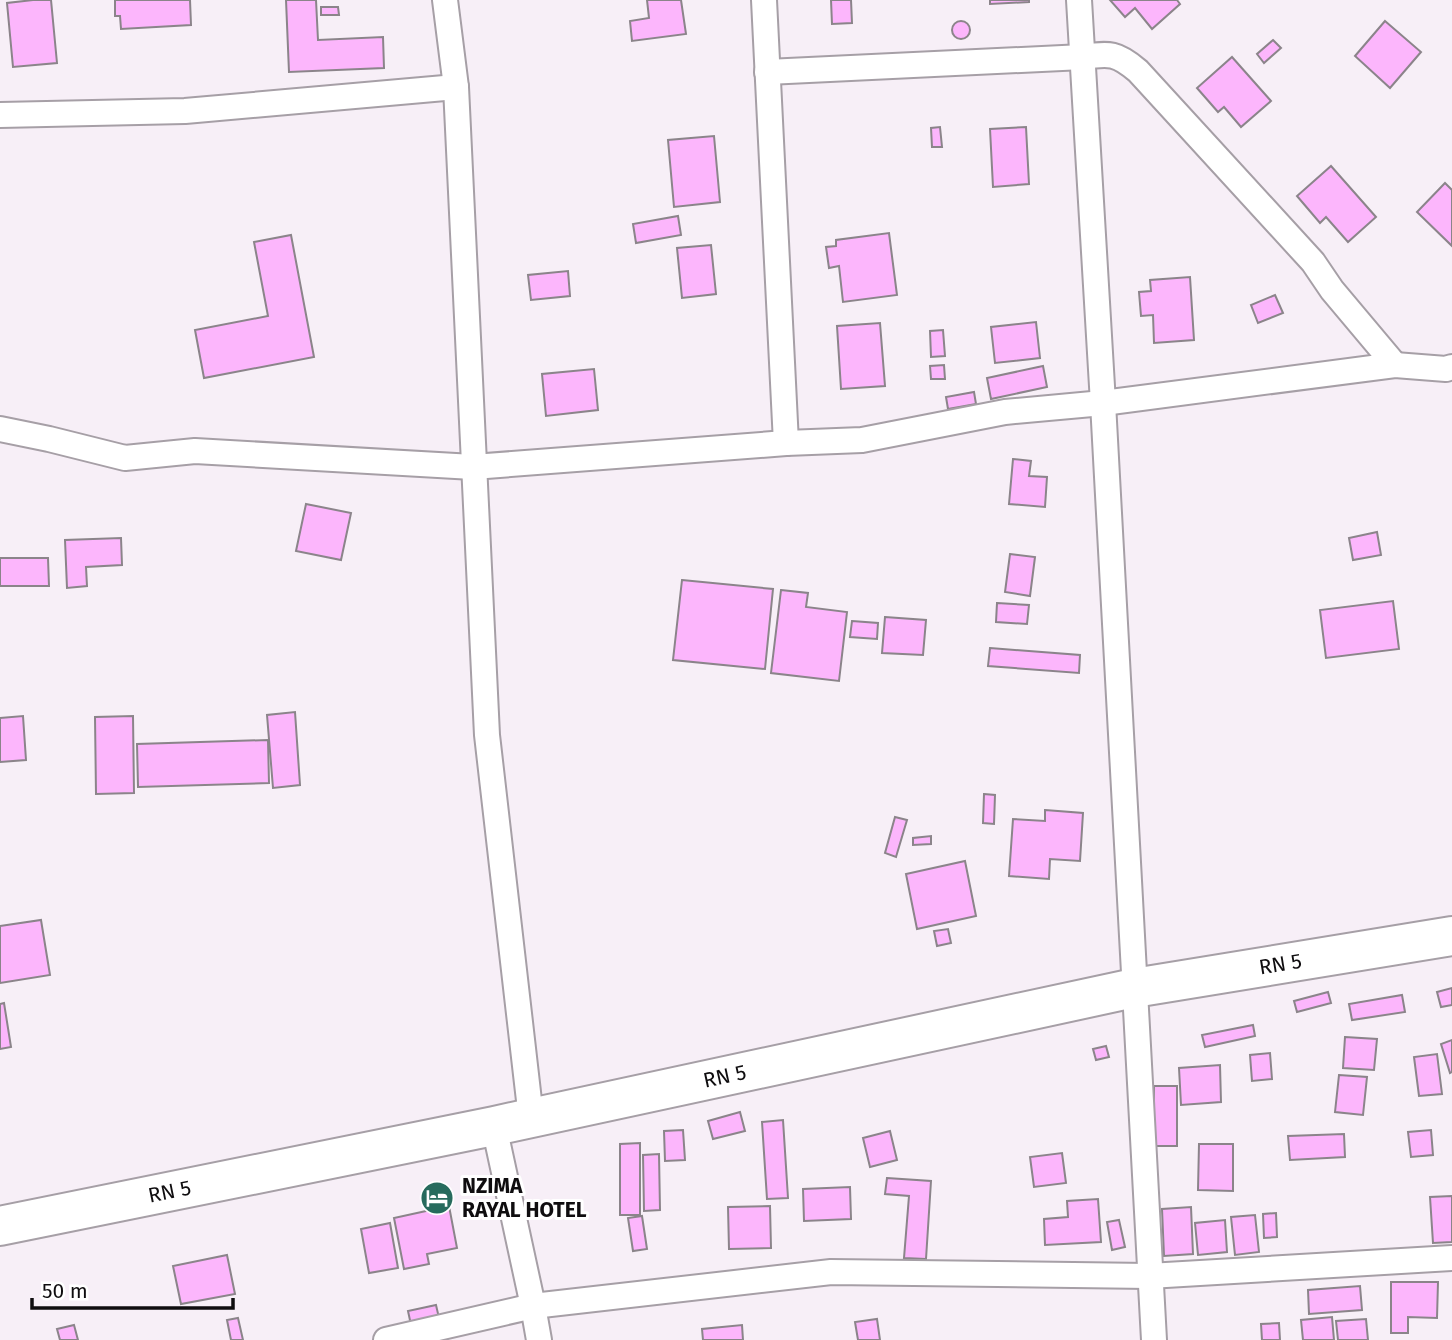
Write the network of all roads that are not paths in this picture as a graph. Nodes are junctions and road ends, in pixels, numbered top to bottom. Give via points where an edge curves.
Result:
1 (445, 0) edge
2 (764, 0) edge
3 (1079, 0) edge
4 (1083, 57) junction
5 (767, 72) junction
6 (456, 88) junction
7 (0, 115) edge
8 (1395, 365) junction
9 (1450, 370) edge
10 (1103, 403) junction
11 (0, 429) edge
12 (786, 443) junction
13 (473, 467) junction
14 (1452, 936) edge
15 (1134, 988) junction
16 (531, 1118) junction
17 (494, 1126) junction
18 (0, 1226) edge
19 (1452, 1258) edge
20 (1149, 1276) junction
21 (533, 1306) junction
22 (386, 1340) edge
23 (539, 1340) edge
24 (1154, 1340) edge

1 - 6 street
2 - 5 street
3 - 4 street
4 - 5 street
4 - 8 street via 1106,54 1124,59 1138,71 1312,262
4 - 10 street
5 - 12 street
6 - 7 street via 185,111
6 - 13 street
8 - 9 street
8 - 10 street
10 - 12 street via 1005,412 862,440
10 - 15 street
11 - 13 street via 125,458 195,451
12 - 13 street
13 - 16 street via 487,736
14 - 15 main road, RN 5 / RN 5
15 - 16 main road, RN 5 / RN 5
15 - 20 street
16 - 17 main road, RN 5 / RN 5
17 - 18 main road, RN 5 / RN 5
17 - 21 street
19 - 20 street
20 - 21 street via 831,1272
20 - 24 street
21 - 22 street
21 - 23 street

